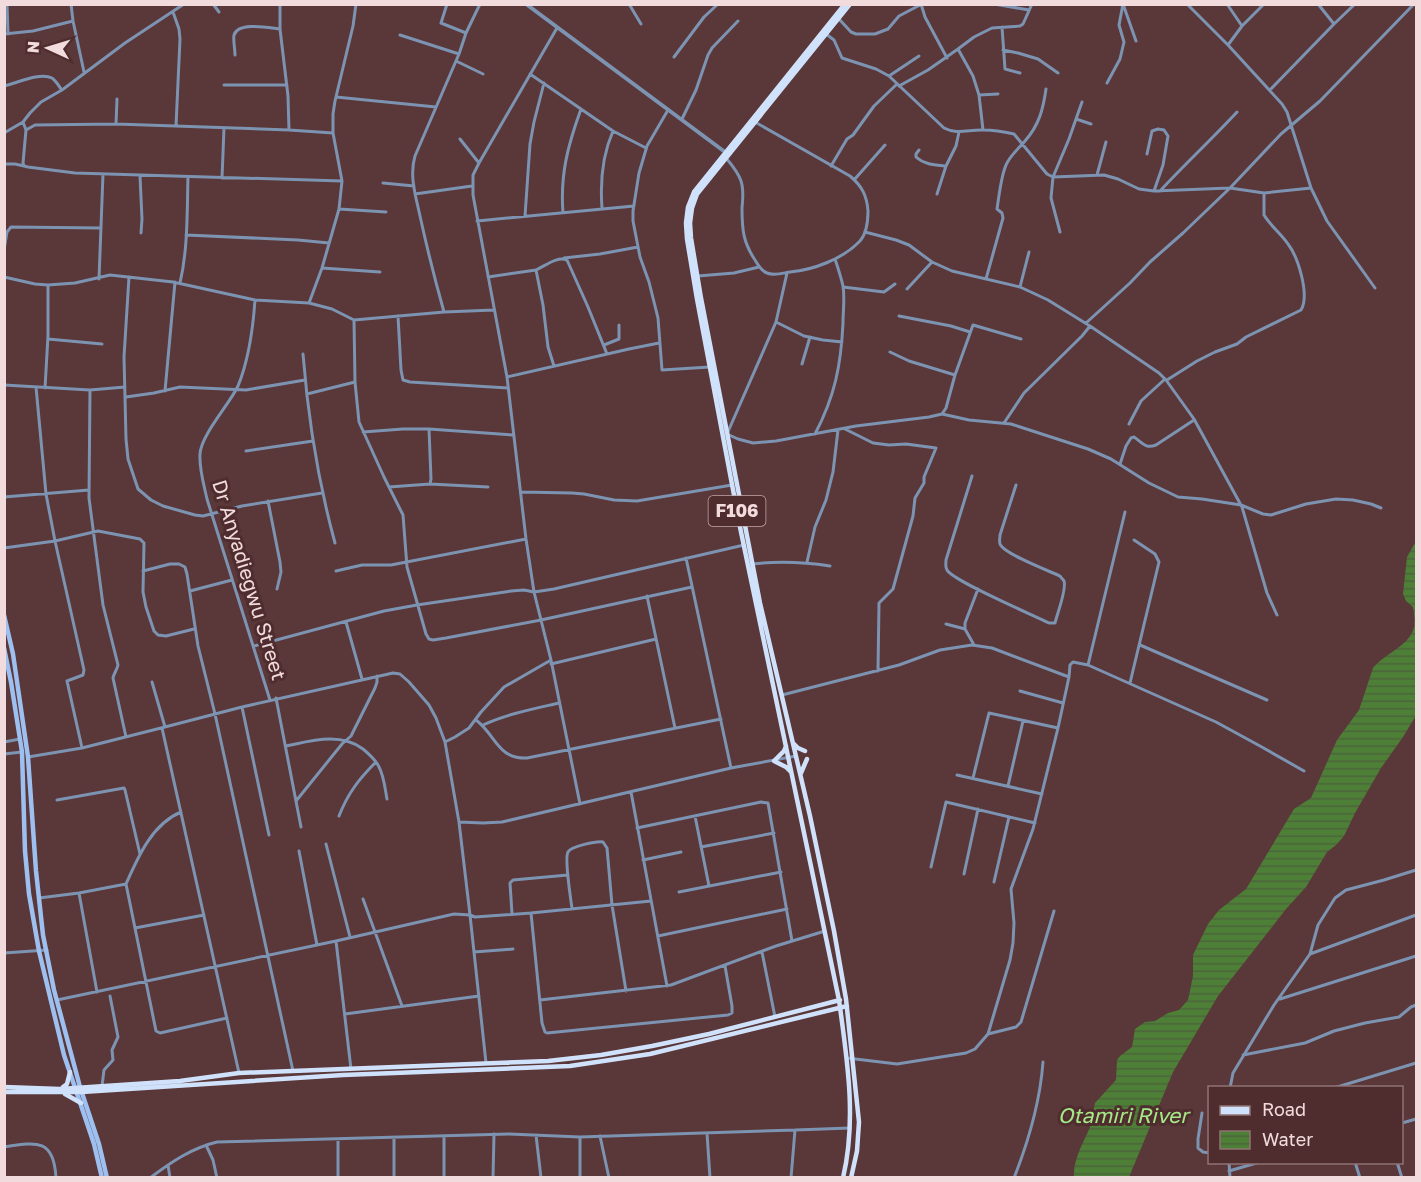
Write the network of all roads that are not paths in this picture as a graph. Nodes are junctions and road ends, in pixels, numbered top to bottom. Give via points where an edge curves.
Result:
1 (7, 4) edge
2 (71, 4) edge
3 (184, 4) edge
4 (213, 4) edge
5 (280, 4) edge
6 (356, 4) edge
7 (447, 4) edge
8 (480, 4) edge
9 (526, 4) edge
10 (629, 4) edge
11 (718, 4) edge
12 (845, 4) edge
13 (850, 4) edge
14 (994, 4) edge
15 (1032, 4) edge
16 (1123, 4) edge
17 (1187, 4) edge
18 (1227, 4) edge
19 (1264, 4) edge
20 (1318, 4) edge
21 (1355, 4) edge
22 (1414, 4) edge
23 (921, 5) edge
24 (1029, 10) junction
25 (173, 12) junction
26 (219, 12) dead end
27 (839, 19) junction
28 (73, 21) junction
29 (738, 21) dead end
30 (641, 24) dead end
31 (1334, 24) junction
32 (1242, 26) junction
33 (1002, 27) junction
34 (557, 28) junction
35 (280, 29) junction
36 (466, 33) junction
37 (6, 34) edge
38 (826, 34) junction
39 (400, 35) dead end
40 (1136, 41) dead end
41 (1228, 45) junction
42 (958, 49) junction
43 (1003, 50) junction
44 (459, 54) junction
45 (235, 55) dead end
46 (918, 56) dead end
47 (674, 57) dead end
48 (947, 58) junction
49 (456, 61) junction
50 (84, 72) junction
51 (1020, 73) dead end
52 (1058, 73) dead end
53 (483, 74) dead end
54 (530, 74) junction
55 (889, 76) junction
56 (544, 83) junction
57 (1107, 83) dead end
58 (224, 85) dead end
59 (287, 85) junction
60 (898, 85) junction
61 (4, 86) edge
62 (1046, 89) dead end
63 (62, 90) junction
64 (1270, 90) junction
65 (979, 94) junction
66 (999, 94) dead end
67 (336, 97) junction
68 (117, 99) dead end
69 (1082, 102) dead end
70 (436, 108) junction
71 (581, 109) junction
72 (668, 110) junction
73 (1237, 112) dead end
74 (682, 119) junction
75 (1076, 119) junction
76 (23, 122) junction
77 (755, 122) junction
78 (116, 124) junction
79 (1091, 124) dead end
80 (1291, 125) junction
81 (176, 126) junction
82 (224, 128) junction
83 (27, 130) junction
84 (289, 130) junction
85 (613, 130) junction
86 (983, 130) junction
87 (958, 132) junction
88 (4, 133) edge
89 (333, 133) junction
90 (460, 139) dead end
91 (1106, 142) dead end
92 (1023, 144) junction
93 (885, 145) dead end
94 (646, 148) junction
95 (919, 150) dead end
96 (1147, 154) dead end
97 (726, 155) junction
98 (478, 163) junction
99 (4, 164) edge
100 (24, 166) junction
101 (831, 166) junction
102 (946, 166) junction
103 (103, 174) junction
104 (1097, 175) junction
105 (140, 176) junction
106 (188, 177) junction
107 (1053, 177) junction
108 (222, 178) junction
109 (854, 180) junction
110 (342, 181) junction
111 (382, 183) dead end
112 (414, 186) junction
113 (472, 186) junction
114 (1230, 188) junction
115 (1311, 188) junction
116 (1154, 191) junction
117 (1160, 191) junction
118 (1264, 193) junction
119 (415, 194) junction
120 (937, 194) dead end
121 (634, 206) junction
122 (602, 208) junction
123 (339, 209) junction
124 (386, 212) dead end
125 (563, 213) junction
126 (525, 216) junction
127 (477, 221) junction
128 (101, 228) junction
129 (865, 232) junction
130 (1060, 232) dead end
131 (141, 233) dead end
132 (186, 235) junction
133 (328, 243) junction
134 (638, 247) junction
135 (4, 250) edge
136 (1029, 252) dead end
137 (564, 258) junction
138 (835, 259) junction
139 (932, 262) junction
140 (759, 267) junction
141 (322, 268) junction
142 (536, 270) junction
143 (380, 272) dead end
144 (787, 273) junction
145 (698, 276) junction
146 (4, 277) edge
147 (129, 277) junction
148 (488, 277) junction
149 (99, 279) junction
150 (986, 279) junction
151 (175, 282) junction
152 (180, 283) junction
153 (895, 284) dead end
154 (48, 285) junction
155 (843, 287) junction
156 (1020, 287) junction
157 (1376, 288) dead end
158 (907, 289) dead end
159 (699, 299) junction
160 (255, 300) junction
161 (309, 303) junction
162 (494, 310) junction
163 (444, 312) junction
164 (398, 316) junction
165 (899, 316) dead end
166 (354, 320) junction
167 (776, 322) junction
168 (1086, 323) junction
169 (619, 325) dead end
170 (1090, 326) junction
171 (970, 332) junction
172 (810, 338) junction
173 (48, 339) junction
174 (1021, 339) dead end
175 (842, 342) junction
176 (659, 343) junction
177 (102, 344) dead end
178 (604, 345) junction
179 (890, 352) dead end
180 (303, 354) dead end
181 (607, 354) junction
182 (802, 364) dead end
183 (554, 366) junction
184 (712, 367) junction
185 (955, 375) junction
186 (507, 376) junction
187 (305, 380) junction
188 (1166, 380) junction
189 (355, 382) junction
190 (4, 385) edge
191 (36, 387) junction
192 (125, 387) junction
193 (45, 388) junction
194 (508, 388) junction
195 (236, 389) junction
196 (90, 390) junction
197 (165, 391) junction
198 (307, 394) junction
199 (126, 397) junction
200 (942, 414) junction
201 (1194, 419) junction
202 (1004, 423) junction
203 (1130, 424) dead end
204 (429, 429) junction
205 (844, 429) junction
206 (838, 430) junction
207 (363, 432) junction
208 (727, 434) junction
209 (513, 435) junction
210 (814, 435) junction
211 (313, 441) junction
212 (246, 451) dead end
213 (1120, 464) junction
214 (972, 476) dead end
215 (430, 484) junction
216 (732, 485) junction
217 (1016, 485) dead end
218 (488, 487) dead end
219 (389, 488) junction
220 (89, 490) junction
221 (521, 492) junction
222 (322, 493) junction
223 (46, 494) junction
224 (4, 498) edge
225 (268, 501) junction
226 (738, 503) junction
227 (1240, 505) junction
228 (1381, 508) dead end
229 (1125, 512) dead end
230 (212, 513) junction
231 (93, 532) junction
232 (526, 539) junction
233 (1134, 540) dead end
234 (55, 541) junction
235 (335, 543) dead end
236 (744, 545) junction
237 (4, 548) edge
238 (686, 558) junction
239 (408, 562) junction
240 (807, 562) junction
241 (752, 564) junction
242 (830, 566) dead end
243 (143, 571) junction
244 (336, 571) dead end
245 (232, 579) junction
246 (692, 587) junction
247 (277, 589) dead end
248 (978, 589) junction
249 (190, 591) junction
250 (534, 592) junction
251 (647, 597) junction
252 (758, 604) junction
253 (417, 605) junction
254 (4, 615) edge
255 (1277, 615) dead end
256 (541, 620) junction
257 (346, 622) junction
258 (946, 624) dead end
259 (194, 629) junction
260 (965, 629) junction
261 (656, 639) junction
262 (974, 645) junction
263 (1140, 645) junction
264 (254, 646) junction
265 (4, 648) edge
266 (13, 654) junction
267 (6, 656) junction
268 (551, 662) junction
269 (1088, 665) junction
270 (878, 671) junction
271 (377, 676) junction
272 (1069, 677) junction
273 (362, 679) junction
274 (152, 682) dead end
275 (1130, 683) junction
276 (1020, 691) dead end
277 (782, 695) junction
278 (276, 698) junction
279 (270, 700) junction
280 (1267, 700) dead end
281 (559, 703) junction
282 (1063, 703) junction
283 (242, 707) junction
284 (215, 714) junction
285 (721, 719) junction
286 (476, 720) junction
287 (1023, 721) junction
288 (483, 725) junction
289 (163, 728) junction
290 (675, 728) junction
291 (1058, 728) junction
292 (126, 737) junction
293 (20, 739) junction
294 (346, 740) junction
295 (4, 742) edge
296 (444, 742) junction
297 (793, 742) junction
298 (786, 745) junction
299 (285, 746) junction
300 (82, 748) junction
301 (569, 749) junction
302 (22, 752) junction
303 (806, 752) dead end
304 (4, 754) edge
305 (796, 756) junction
306 (28, 757) junction
307 (789, 758) junction
308 (807, 759) dead end
309 (774, 761) junction
310 (376, 762) junction
311 (731, 768) junction
312 (1304, 771) dead end
313 (792, 774) junction
314 (957, 775) dead end
315 (800, 776) junction
316 (974, 778) junction
317 (1008, 786) junction
318 (631, 792) junction
319 (1042, 794) junction
320 (387, 799) dead end
321 (31, 800) junction
322 (57, 800) dead end
323 (24, 801) junction
324 (296, 801) junction
325 (580, 804) junction
326 (978, 809) junction
327 (181, 812) junction
328 (339, 816) dead end
329 (695, 816) junction
330 (1009, 817) junction
331 (459, 822) junction
332 (1035, 823) junction
333 (301, 827) dead end
334 (637, 828) junction
335 (774, 833) junction
336 (269, 835) dead end
337 (326, 844) dead end
338 (701, 847) junction
339 (299, 851) dead end
340 (681, 852) dead end
341 (140, 854) junction
342 (643, 860) junction
343 (932, 867) dead end
344 (1416, 870) edge
345 (781, 872) junction
346 (964, 874) dead end
347 (568, 875) junction
348 (994, 882) dead end
349 (126, 884) junction
350 (709, 886) junction
351 (679, 892) dead end
352 (79, 893) junction
353 (39, 898) junction
354 (363, 899) dead end
355 (651, 901) junction
356 (612, 905) junction
357 (572, 909) junction
358 (787, 909) junction
359 (1054, 911) dead end
360 (531, 913) junction
361 (512, 914) junction
362 (204, 915) junction
363 (470, 915) junction
364 (1416, 915) edge
365 (135, 928) junction
366 (825, 931) junction
367 (375, 932) junction
368 (658, 936) junction
369 (350, 938) junction
370 (336, 941) junction
371 (792, 941) junction
372 (317, 945) junction
373 (513, 949) dead end
374 (47, 950) junction
375 (39, 951) junction
376 (474, 952) junction
377 (762, 952) junction
378 (4, 953) edge
379 (1310, 954) junction
380 (267, 955) junction
381 (1416, 956) edge
382 (215, 966) junction
383 (724, 966) junction
384 (145, 981) junction
385 (667, 986) junction
386 (626, 991) junction
387 (97, 992) junction
388 (110, 996) dead end
389 (479, 996) junction
390 (846, 999) junction
391 (1278, 999) junction
392 (57, 1000) junction
393 (540, 1000) junction
394 (839, 1000) junction
395 (1416, 1005) edge
396 (402, 1006) junction
397 (847, 1006) junction
398 (840, 1008) junction
399 (345, 1014) junction
400 (775, 1017) junction
401 (227, 1018) junction
402 (987, 1034) junction
403 (1243, 1054) junction
404 (847, 1058) junction
405 (853, 1059) junction
406 (1043, 1062) dead end
407 (1416, 1063) edge
408 (486, 1064) junction
409 (351, 1069) junction
410 (307, 1070) junction
411 (486, 1070) junction
412 (293, 1071) junction
413 (70, 1072) junction
414 (239, 1073) junction
415 (307, 1077) junction
416 (102, 1086) junction
417 (1230, 1086) edge
418 (1341, 1086) edge
419 (5, 1088) edge
420 (60, 1090) junction
421 (79, 1090) junction
422 (81, 1103) junction
423 (1202, 1113) dead end
424 (850, 1128) junction
425 (795, 1130) junction
426 (707, 1133) junction
427 (494, 1134) junction
428 (536, 1135) junction
429 (444, 1136) junction
430 (600, 1136) junction
431 (394, 1137) junction
432 (580, 1137) junction
433 (338, 1139) junction
434 (206, 1145) junction
435 (4, 1147) edge
436 (1208, 1153) edge
437 (1229, 1164) edge
438 (1253, 1164) edge
439 (168, 1165) junction
440 (1230, 1171) junction
441 (102, 1177) edge
442 (56, 1178) edge
443 (150, 1178) edge
444 (170, 1178) edge
445 (217, 1178) edge
446 (338, 1178) edge
447 (394, 1178) edge
448 (444, 1178) edge
449 (493, 1178) edge
450 (541, 1178) edge
451 (580, 1178) edge
452 (609, 1178) edge
453 (710, 1178) edge
454 (791, 1178) edge
455 (843, 1178) edge
456 (851, 1178) edge
457 (1014, 1178) edge
458 (1230, 1178) edge

1 - 37 street
2 - 28 street
3 - 25 street
4 - 26 street
5 - 35 street
6 - 67 street
7 - 36 street via 441,23
8 - 36 street
9 - 34 street
10 - 30 street
11 - 47 street
12 - 97 main road, F106
13 - 27 main road, F106
14 - 24 street
15 - 24 street
16 - 40 street
16 - 57 street via 1119,25 1125,42
17 - 41 street
18 - 32 street
19 - 32 street
20 - 31 street
21 - 31 street
22 - 80 street via 1320,101
23 - 27 street via 875,34 851,32
23 - 48 street
24 - 33 street via 1020,26
25 - 50 street
25 - 81 street via 180,39
27 - 38 main road, F106
28 - 37 street
28 - 50 street
29 - 74 street via 708,55
31 - 64 street
32 - 41 street
33 - 42 street via 980,33
33 - 43 street
34 - 54 street
34 - 72 street
35 - 45 street via 247,26 237,31
35 - 59 street
36 - 44 street
38 - 55 street via 834,40 842,58
38 - 77 main road, F106
39 - 44 street
41 - 64 street
42 - 48 street
42 - 65 street
43 - 51 street via 1005,69
43 - 52 street via 1038,59
44 - 49 street
46 - 55 street
48 - 60 street
49 - 53 street
49 - 70 street
50 - 63 street
54 - 56 street
54 - 98 street
55 - 60 street
56 - 71 street
56 - 126 street via 530,144
58 - 59 street
59 - 84 street
60 - 87 street via 944,129
60 - 101 street via 874,106
61 - 63 street via 45,76 54,79
62 - 92 street via 1037,125
63 - 76 street via 41,102
64 - 80 street via 1287,112
65 - 66 street
65 - 86 street
67 - 70 street
67 - 89 street
68 - 78 street
69 - 75 street
70 - 112 street via 412,165
71 - 85 street
71 - 125 street via 565,159
72 - 74 street
72 - 94 street
73 - 117 street
74 - 97 street
75 - 79 street
75 - 107 street
76 - 83 street
76 - 88 street
77 - 97 main road, F106
77 - 101 street
78 - 81 street
78 - 83 street via 35,125
80 - 114 street
80 - 115 street
81 - 82 street
82 - 84 street
82 - 108 street
83 - 100 street
84 - 89 street
85 - 94 street
85 - 122 street via 604,154
86 - 87 street
86 - 92 street via 1014,134
87 - 102 street
89 - 110 street
90 - 98 street
91 - 104 street
92 - 107 street
92 - 150 street via 1005,168 997,209 1003,218
93 - 109 street
94 - 121 street
95 - 102 street via 916,157 923,162
96 - 116 street via 1152,131 1164,130 1168,136
97 - 140 street via 741,180 743,236
97 - 145 main road, F106 via 692,208 691,238
97 - 159 main road, F106 via 694,192 688,207 687,239
98 - 113 street
99 - 100 street
100 - 103 street
101 - 109 street
102 - 120 street
103 - 105 street
103 - 128 street
104 - 107 street
104 - 116 street
105 - 106 street
105 - 131 street
106 - 108 street
106 - 132 street
107 - 130 street via 1051,198
108 - 110 street
109 - 129 street via 866,197
110 - 123 street
111 - 112 street
112 - 119 street
113 - 119 street
113 - 127 street
114 - 117 street
114 - 118 street
114 - 168 street
115 - 118 street
115 - 157 street via 1327,221
116 - 117 street
118 - 188 street via 1264,215 1290,247 1305,304 1301,310
119 - 163 street
121 - 122 street
121 - 134 street
122 - 125 street
123 - 124 street
123 - 133 street
125 - 126 street
126 - 127 street
127 - 148 street
128 - 135 street via 11,227
128 - 149 street
129 - 138 street via 860,241
129 - 139 street via 909,245
132 - 133 street
132 - 152 street
133 - 141 street
134 - 137 street
134 - 176 street via 656,306
136 - 156 street
137 - 142 street
137 - 178 street
138 - 144 street
138 - 155 street
139 - 150 street
139 - 158 street
140 - 144 street via 766,273
140 - 145 street
141 - 143 street
141 - 161 street
142 - 148 street
142 - 183 street
144 - 167 street
145 - 159 main road, F106
146 - 154 street
147 - 149 street via 110,275
147 - 151 street
147 - 192 street
148 - 162 street
149 - 154 street
150 - 156 street
151 - 152 street
151 - 197 street
152 - 160 street
153 - 155 street via 884,292
154 - 173 street
155 - 175 street
156 - 168 street
159 - 184 main road, F106
160 - 161 street
160 - 195 street, Dr Anyadiegwu Street via 250,344
161 - 166 street
162 - 163 street
162 - 186 street
163 - 164 street
164 - 166 street
164 - 194 street via 403,380
165 - 171 street
166 - 189 street
167 - 172 street
167 - 208 street
168 - 170 street
169 - 178 street via 619,339
170 - 188 street
170 - 202 street via 1024,393
171 - 174 street via 975,324
171 - 185 street
172 - 175 street
172 - 182 street
173 - 177 street
173 - 193 street
175 - 210 street via 832,396
176 - 181 street
176 - 184 street via 662,370
178 - 181 street
179 - 185 street
180 - 187 street
181 - 183 street
183 - 186 street
184 - 208 main road, F106
184 - 216 main road, F106
185 - 200 street
186 - 194 street
187 - 195 street
187 - 198 street
188 - 201 street
188 - 203 street via 1141,401
189 - 198 street
189 - 207 street
190 - 191 street
191 - 193 street
191 - 223 street
192 - 196 street
192 - 199 street
193 - 196 street
194 - 209 street
195 - 197 street via 180,387
195 - 230 street, Dr Anyadiegwu Street via 200,453 202,480
196 - 220 street
197 - 199 street
198 - 211 street
199 - 230 street via 128,459 138,489 151,500 173,509 203,516
200 - 202 street
200 - 205 street
201 - 213 street via 1151,447 1131,438
201 - 227 street
202 - 213 street via 1088,449
204 - 207 street
204 - 209 street
204 - 215 street
205 - 206 street
205 - 270 street via 873,443 936,448 915,498 893,589 879,603
206 - 210 street
206 - 240 street via 833,472
207 - 219 street
208 - 210 street via 753,443
208 - 226 main road, F106
209 - 221 street
211 - 212 street
211 - 222 street
213 - 227 street via 1178,497
214 - 248 street via 946,567
215 - 218 street
215 - 219 street
216 - 221 street via 637,501
216 - 226 main road, F106
217 - 248 street via 1000,543 1010,553 1063,580 1054,623
219 - 239 street via 403,515
220 - 223 street
220 - 231 street
221 - 232 street
222 - 225 street
222 - 235 street
223 - 224 street
223 - 234 street
225 - 230 street
225 - 247 street via 280,562
226 - 236 main road, F106
226 - 241 main road, F106
227 - 228 street via 1271,514 1336,498
227 - 255 street
229 - 269 street
230 - 245 street, Dr Anyadiegwu Street
231 - 234 street
231 - 243 street via 140,539 144,543
231 - 292 street via 103,605 118,665 113,678
232 - 239 street
232 - 250 street
233 - 263 street via 1155,554 1159,562
234 - 237 street
234 - 300 street via 84,670 83,675 67,681
236 - 238 street
236 - 252 main road, F106
238 - 246 street
238 - 250 street
239 - 244 street
239 - 253 street
240 - 241 street
240 - 242 street
241 - 252 main road, F106
243 - 249 street via 182,565
243 - 259 street via 143,592 154,631 166,636
245 - 249 street
245 - 264 street, Dr Anyadiegwu Street
246 - 251 street
246 - 285 street
248 - 260 street
249 - 259 street
250 - 253 street via 511,591
250 - 256 street
251 - 256 street
251 - 261 street
252 - 277 main road, F106
252 - 298 main road, F106
253 - 256 street via 426,634 434,640
253 - 257 street
254 - 266 main road
256 - 268 street
257 - 264 street
257 - 273 street
258 - 260 street
259 - 284 street
260 - 262 street
261 - 268 street
261 - 290 street
262 - 270 street via 940,650
262 - 272 street
263 - 275 street
263 - 280 street
264 - 279 street, Dr Anyadiegwu Street
265 - 267 main road
266 - 267 main road
266 - 306 main road
267 - 293 main road
268 - 281 street
268 - 286 street via 504,687
269 - 272 street via 1073,662
269 - 275 street
270 - 277 street
271 - 273 street
271 - 294 street via 375,688
271 - 296 street via 400,674 409,682 429,705
272 - 282 street
273 - 278 street
274 - 289 street
275 - 312 street via 1216,722
276 - 282 street
277 - 297 main road, F106
278 - 279 street
278 - 299 street
279 - 283 street
281 - 288 street via 520,711
281 - 301 street
282 - 291 street
283 - 284 street
283 - 336 street
284 - 289 street
284 - 380 street
285 - 290 street
285 - 311 street
286 - 288 street
286 - 296 street via 470,728
287 - 291 street
287 - 316 street via 989,713
287 - 317 street
288 - 301 street via 512,756 527,758
289 - 292 street
289 - 327 street
290 - 301 street
291 - 319 street
292 - 300 street
293 - 295 street
293 - 302 main road
294 - 299 street
294 - 310 street via 362,748
294 - 324 street
296 - 331 street
297 - 303 main road
297 - 305 main road, F106
298 - 307 main road, F106
298 - 309 main road
299 - 324 street
300 - 306 street
301 - 325 street
302 - 304 street
302 - 323 main road
305 - 307 street
305 - 315 main road, F106
306 - 321 main road
307 - 309 street
307 - 313 main road, F106
308 - 315 main road
309 - 311 street
309 - 313 main road
310 - 320 street
310 - 328 street via 349,793
311 - 318 street
313 - 366 main road, F106
314 - 316 street
315 - 390 main road, F106
316 - 317 street
317 - 319 street
318 - 325 street
318 - 334 street
319 - 332 street
321 - 323 main road
321 - 353 main road
322 - 341 street via 124,788
323 - 375 main road via 28,894
324 - 333 street
325 - 331 street via 493,823
326 - 330 street
326 - 343 street via 946,802
326 - 346 street
327 - 341 street via 165,820
327 - 362 street
329 - 334 street
329 - 335 street via 766,802
329 - 338 street
330 - 332 street
330 - 348 street
331 - 363 street
332 - 402 street via 1011,889 1013,943
334 - 342 street
335 - 338 street
335 - 345 street
337 - 369 street
338 - 350 street
339 - 372 street
340 - 342 street
341 - 349 street
342 - 355 street
344 - 379 street via 1346,890 1335,898 1318,925
345 - 350 street
345 - 358 street
347 - 356 street via 570,849 603,842 607,848
347 - 357 street
347 - 361 street via 511,881
349 - 352 street
349 - 365 street
350 - 351 street
352 - 353 street
352 - 387 street
353 - 374 main road
354 - 367 street
355 - 356 street
355 - 368 street
356 - 357 street
356 - 386 street
357 - 360 street
358 - 368 street
358 - 371 street
359 - 402 street via 1021,1022 1016,1027
360 - 361 street
360 - 393 street
361 - 363 street
362 - 365 street
362 - 382 street
363 - 367 street via 454,914
363 - 376 street
364 - 379 street
365 - 384 street
366 - 371 street
366 - 394 main road, F106
367 - 369 street
367 - 396 street
368 - 385 street
369 - 370 street
370 - 372 street
370 - 399 street
371 - 377 street
372 - 380 street
373 - 376 street
374 - 375 street
374 - 392 main road
375 - 378 street
375 - 413 main road
376 - 389 street
377 - 383 street
377 - 400 street
379 - 391 street
380 - 382 street
380 - 412 street
381 - 391 street
382 - 384 street
382 - 401 street
383 - 385 street
383 - 393 street via 732,1006 728,1015 547,1033 543,1029
384 - 387 street
384 - 401 street via 158,1033
385 - 386 street
386 - 393 street
387 - 392 street
388 - 416 street via 117,1037
389 - 396 street
389 - 408 street
390 - 394 main road
390 - 397 main road, F106
391 - 403 street
392 - 421 main road
394 - 398 main road, F106
394 - 400 main road
395 - 403 street via 1399,1017 1334,1031 1305,1043
396 - 399 street
397 - 398 main road
397 - 405 main road, F106
398 - 404 main road, F106
398 - 411 main road via 650,1054 570,1066
399 - 409 street
400 - 408 main road via 652,1046 548,1061
401 - 414 street
402 - 405 street via 975,1049 966,1053 897,1064
403 - 417 street
404 - 405 street
404 - 424 main road, F106
405 - 456 main road, F106 via 859,1132
406 - 457 street via 1039,1098
407 - 418 street
408 - 409 main road
408 - 411 street
409 - 410 main road
410 - 412 main road
410 - 415 main road
411 - 415 main road
412 - 414 main road
413 - 420 main road via 67,1084
413 - 421 main road
414 - 416 main road
415 - 421 main road
416 - 421 main road
419 - 420 main road
420 - 421 main road
420 - 422 main road
421 - 422 main road
421 - 441 main road via 99,1144
422 - 441 main road
423 - 436 street via 1198,1148
424 - 425 street
424 - 455 main road, F106
425 - 426 street
425 - 454 street
426 - 430 street
426 - 453 street
427 - 428 street
427 - 429 street
427 - 449 street
428 - 432 street
428 - 450 street
429 - 431 street
429 - 448 street
430 - 432 street
430 - 452 street
431 - 433 street
431 - 447 street
432 - 451 street
433 - 434 street
433 - 446 street
434 - 439 street
434 - 445 street
435 - 442 street via 27,1143 43,1146 55,1163
437 - 440 street
438 - 440 street
439 - 443 street
439 - 444 street
440 - 458 street

